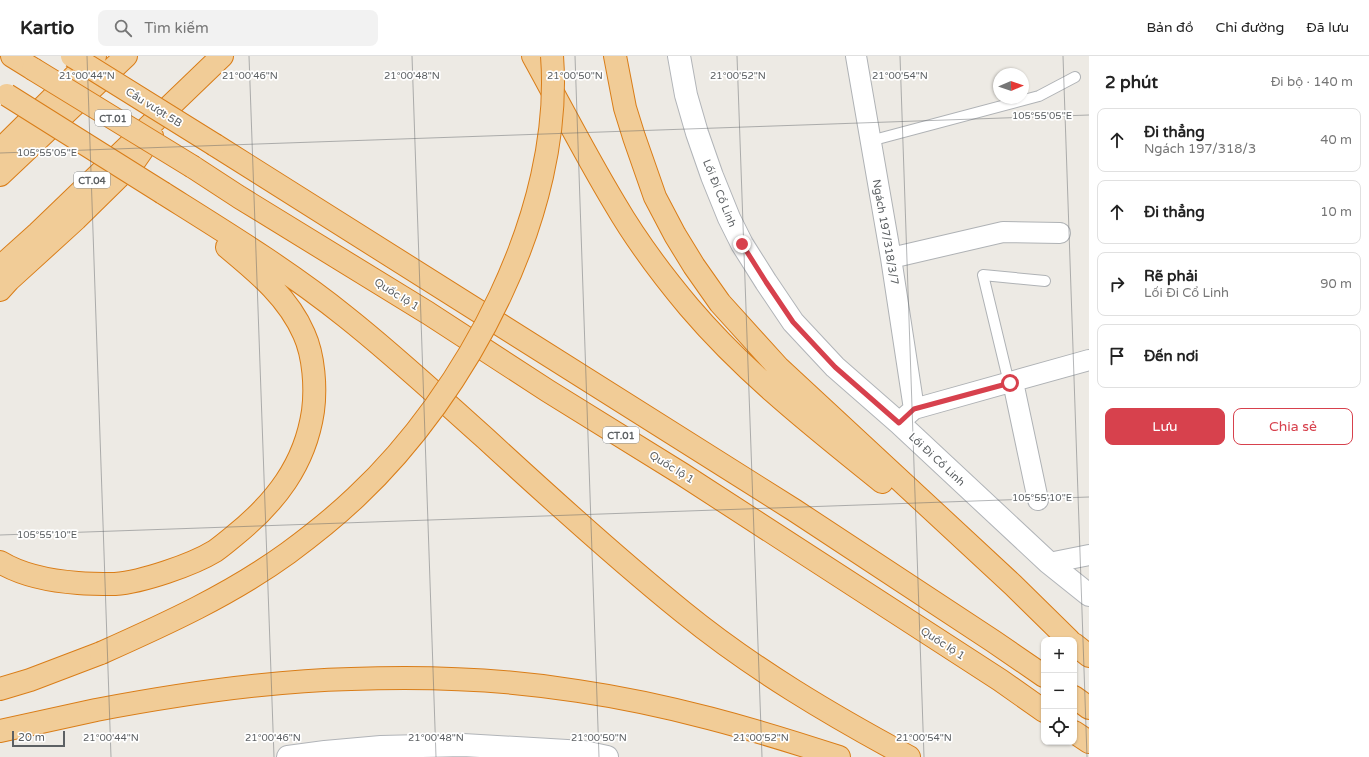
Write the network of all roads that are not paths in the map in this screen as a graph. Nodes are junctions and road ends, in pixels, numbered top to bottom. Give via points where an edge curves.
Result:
1 (12, 56) edge
2 (72, 56) edge
3 (95, 56) edge
4 (126, 56) edge
5 (222, 56) edge
6 (533, 56) edge
7 (552, 56) edge
8 (615, 56) edge
9 (679, 56) edge
10 (856, 56) edge
11 (1075, 76) dead end
12 (183, 92) junction
13 (3, 94) edge
14 (870, 141) junction
15 (0, 150) edge
16 (0, 175) edge
17 (163, 193) junction
18 (1060, 233) dead end
19 (891, 258) junction
20 (0, 267) edge
21 (1046, 281) dead end
22 (0, 290) edge
23 (1089, 360) edge
24 (1011, 382) junction
25 (906, 416) junction
26 (1038, 500) dead end
27 (1089, 555) edge
28 (0, 562) edge
29 (1050, 563) junction
30 (1013, 585) junction
31 (1089, 595) edge
32 (1066, 637) edge
33 (1077, 646) edge
34 (1089, 656) edge
35 (1041, 674) edge
36 (0, 689) edge
37 (1077, 699) edge
38 (1089, 708) edge
39 (1041, 709) edge
40 (0, 731) edge
41 (1077, 734) edge
42 (1089, 742) edge
43 (579, 754) edge
44 (288, 757) edge
45 (607, 757) edge
46 (839, 757) edge
47 (909, 757) edge

1 - 39 highway, Quốc lộ 1 / CT.01, bridge via 428,313 682,474
2 - 35 highway, Cầu vượt 5B / CT.01, bridge via 794,510
3 - 15 highway
4 - 16 highway
5 - 12 highway, CT.04
6 - 30 highway via 615,205 689,307 743,365 800,416
7 - 36 highway, bridge via 552,113 542,175 532,214 507,281 459,372 428,417 399,451 356,497 323,526 265,569 204,606 101,653
8 - 30 highway via 625,108 655,197 694,266 720,303 778,367
9 - 25 main road, Lối Đi Cổ Linh via 696,133 729,218 742,244 793,322 835,367
10 - 14 street, Ngách 197/318/3/7
11 - 14 lane via 1039,96
12 - 20 highway, CT.04
12 - 22 highway via 134,162
13 - 17 highway, bridge
14 - 19 street, Ngách 197/318/3/7
17 - 28 highway via 267,281 296,317 305,335 313,368 315,400 308,438 300,457 276,495 253,520 215,551 184,565 138,580 115,584 88,584 42,579
17 - 47 highway via 262,256 347,317 638,574 718,638 812,702
18 - 19 street via 1003,232
19 - 25 street, Ngách 197/318/3/7
21 - 24 lane via 984,275
23 - 24 street
24 - 25 street
24 - 26 street
25 - 29 main road, Lối Đi Cổ Linh
27 - 29 street
29 - 31 main road, Lối Đi Cổ Linh
30 - 32 highway
33 - 34 highway
37 - 38 highway
40 - 46 highway via 132,704 210,692 350,679 445,678 578,690 628,699 764,733
41 - 42 highway
43 - 44 main road via 463,745 381,747
43 - 45 main road

